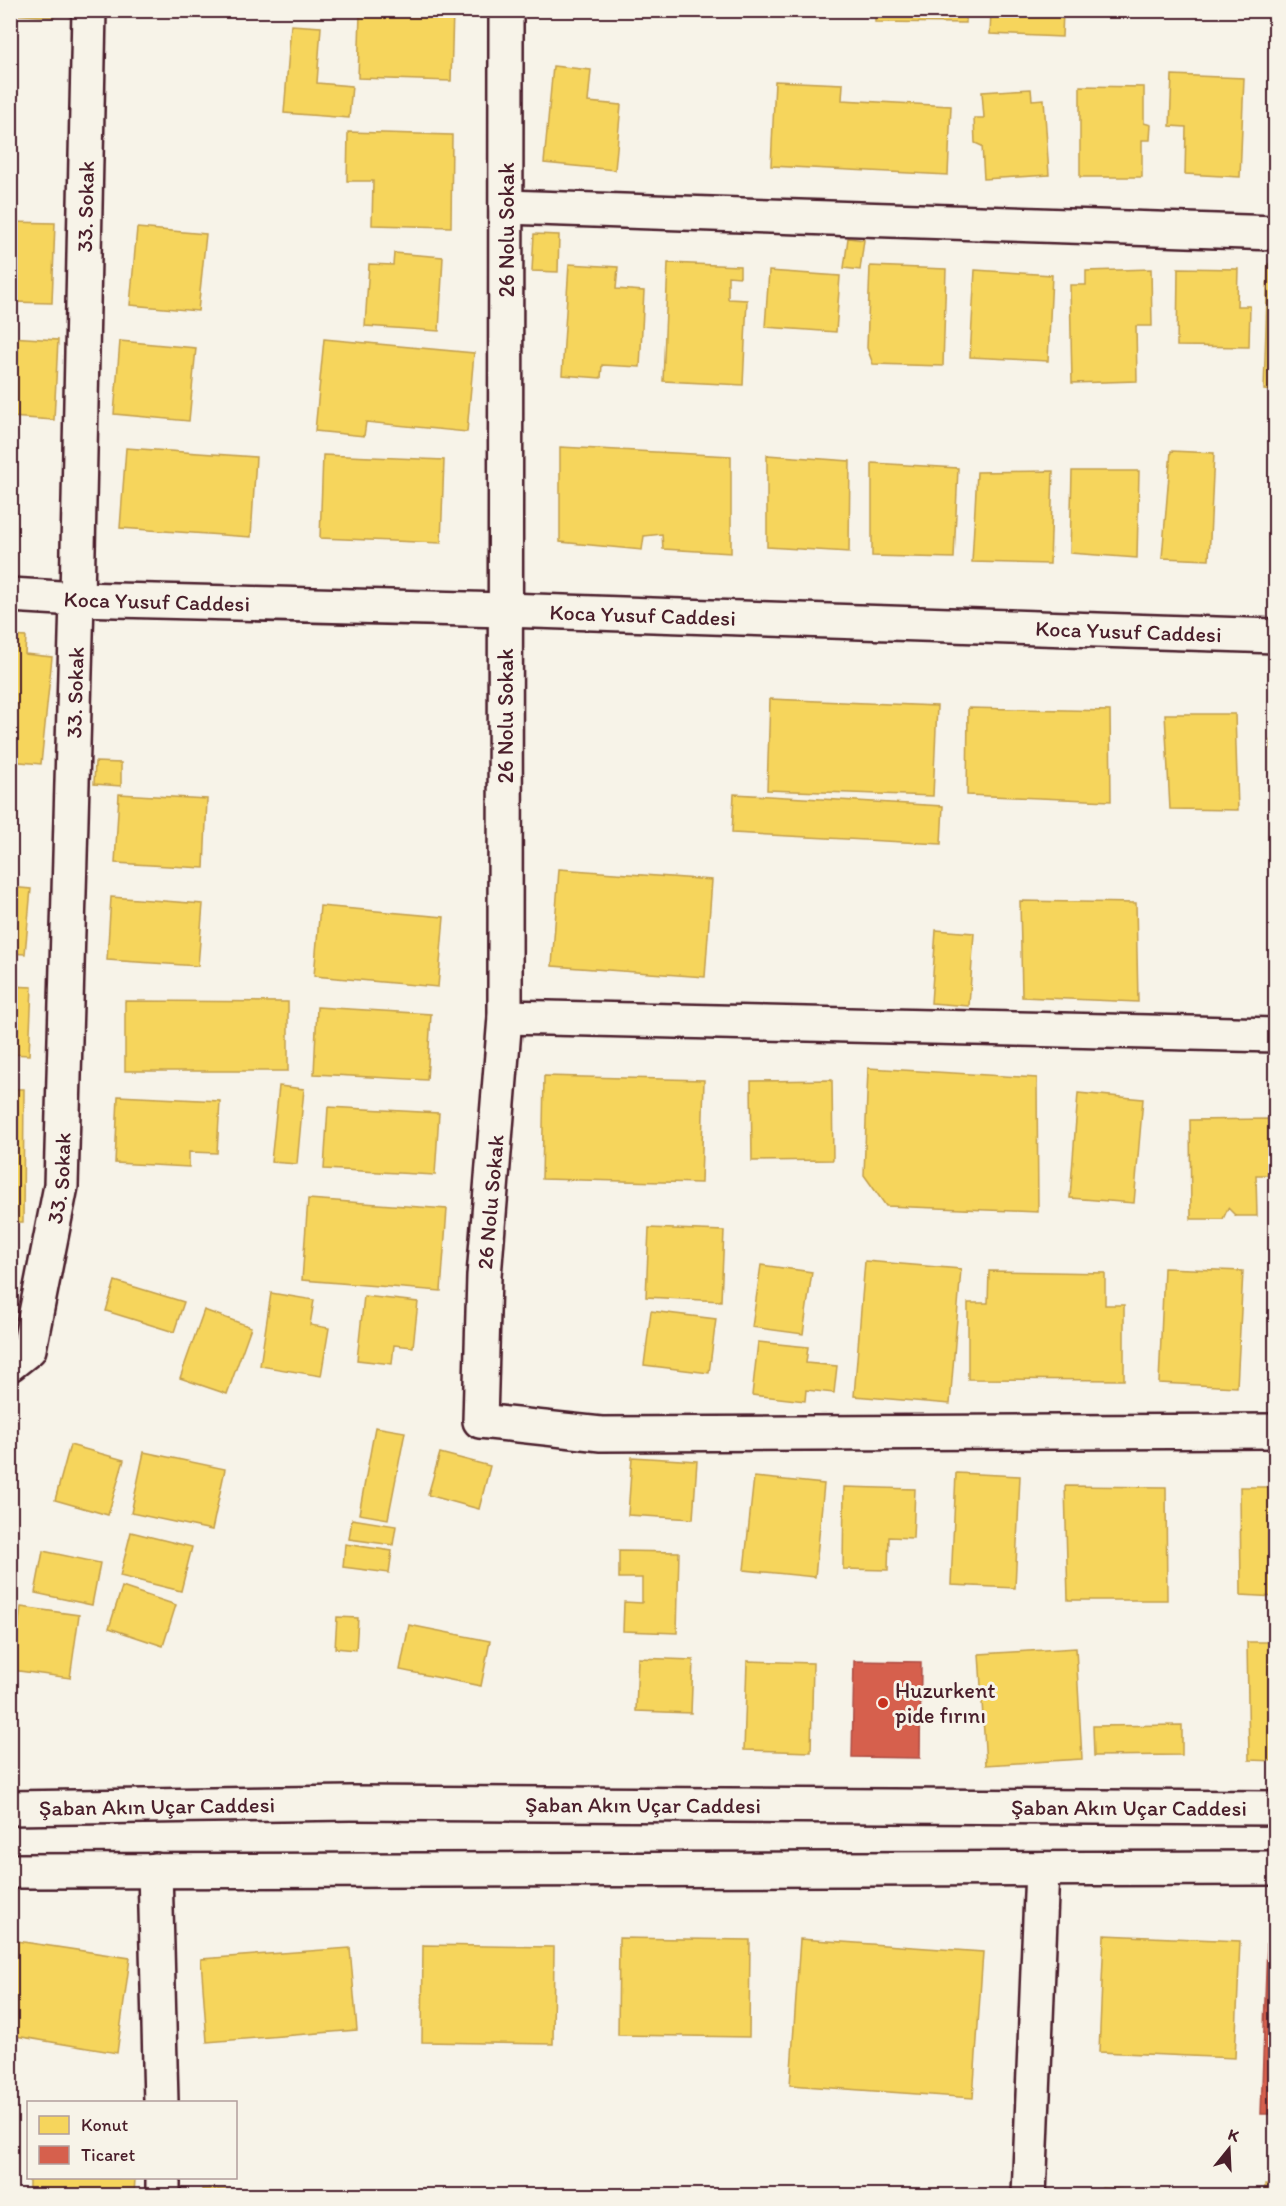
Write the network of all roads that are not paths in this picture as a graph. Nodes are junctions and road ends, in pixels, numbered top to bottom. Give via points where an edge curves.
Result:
1 (89, 10) edge
2 (506, 10) edge
3 (506, 207) junction
4 (1275, 233) edge
5 (10, 595) edge
6 (77, 599) junction
7 (505, 610) junction
8 (1275, 636) edge
9 (505, 1017) junction
10 (1275, 1035) edge
11 (10, 1364) edge
12 (1275, 1431) edge
13 (10, 1808) edge
14 (1275, 1808) edge
15 (1275, 1868) edge
16 (1041, 1869) junction
17 (155, 1870) junction
18 (10, 1871) edge
19 (161, 2101) edge
20 (163, 2179) edge
21 (163, 2196) edge
22 (1029, 2196) edge

1 - 6 street, 33. Sokak
2 - 3 street, 26 Nolu Sokak
3 - 4 street
3 - 7 street, 26 Nolu Sokak
5 - 6 street, Koca Yusuf Caddesi
6 - 7 street, Koca Yusuf Caddesi
6 - 11 street, 33. Sokak via 61,1186 29,1349
7 - 8 street, Koca Yusuf Caddesi
7 - 9 street, 26 Nolu Sokak
9 - 10 street
9 - 12 street, 26 Nolu Sokak via 484,1276 480,1422 601,1434
13 - 14 street, Şaban Akın Uçar Caddesi via 351,1803
15 - 16 street
16 - 17 street
16 - 22 street
17 - 18 street
17 - 19 street
20 - 21 street

